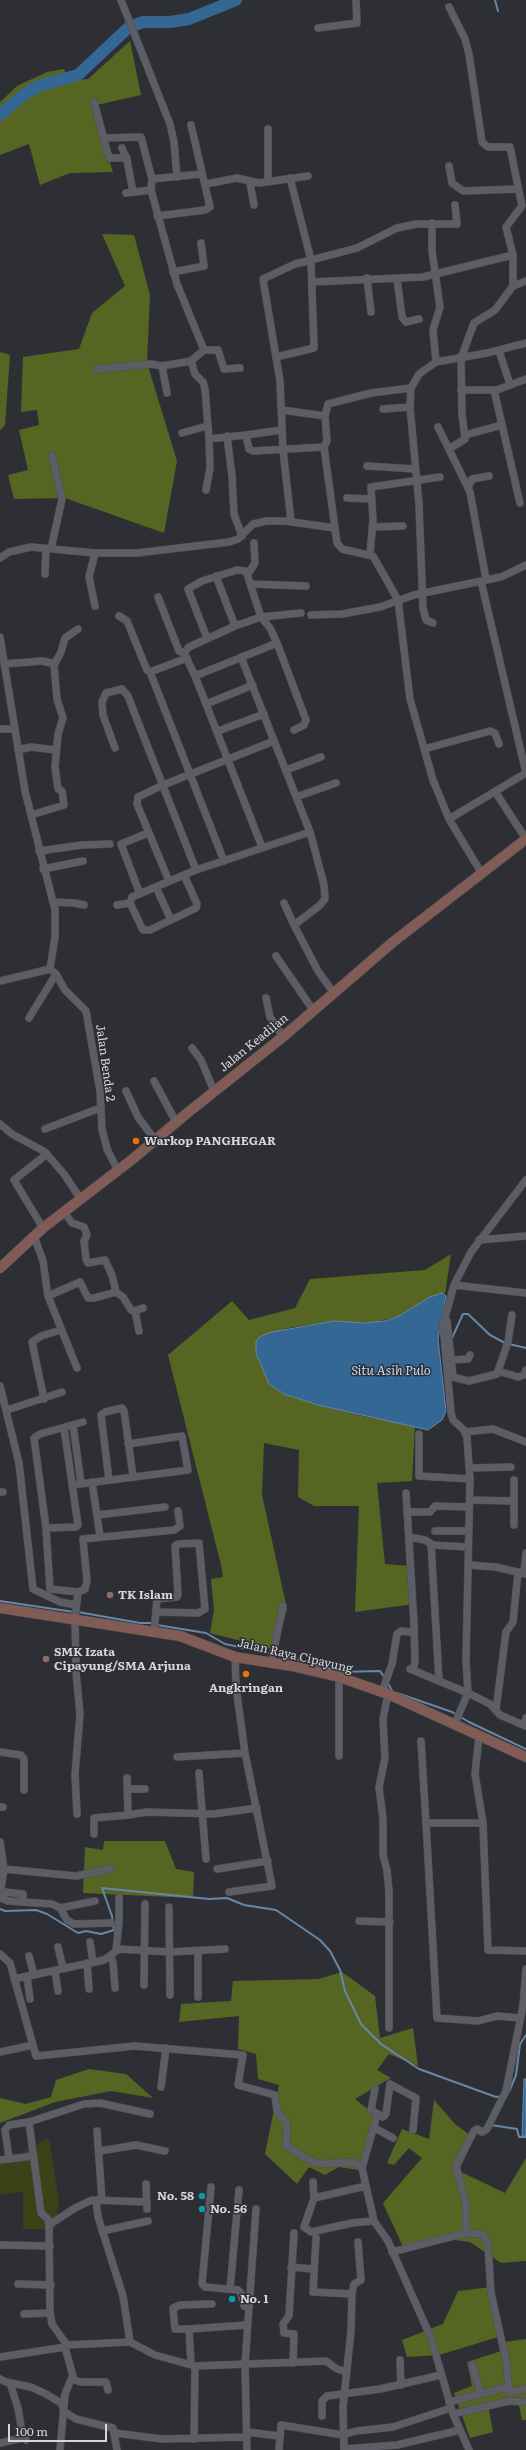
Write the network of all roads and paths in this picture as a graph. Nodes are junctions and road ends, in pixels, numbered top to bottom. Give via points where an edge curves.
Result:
1 (121, 0) edge
2 (356, 0) edge
3 (449, 7) dead end
4 (318, 28) dead end
5 (94, 102) dead end
6 (191, 125) dead end
7 (268, 129) dead end
8 (103, 138) junction
9 (122, 148) dead end
10 (127, 158) junction
11 (448, 166) dead end
12 (202, 174) junction
13 (308, 176) dead end
14 (177, 178) junction
15 (290, 178) junction
16 (152, 179) junction
17 (268, 182) junction
18 (250, 183) junction
19 (206, 184) junction
20 (518, 189) junction
21 (151, 190) junction
22 (254, 205) dead end
23 (455, 205) dead end
24 (157, 216) junction
25 (432, 223) junction
26 (201, 243) dead end
27 (513, 255) junction
28 (311, 260) junction
29 (173, 272) junction
30 (435, 274) junction
31 (367, 278) junction
32 (397, 279) junction
33 (526, 281) edge
34 (312, 282) junction
35 (513, 286) junction
36 (371, 312) dead end
37 (419, 319) dead end
38 (526, 344) edge
39 (204, 350) junction
40 (499, 351) junction
41 (276, 357) junction
42 (461, 358) junction
43 (191, 361) junction
44 (436, 362) junction
45 (162, 366) junction
46 (240, 368) dead end
47 (97, 369) dead end
48 (526, 379) edge
49 (510, 384) junction
50 (411, 388) junction
51 (461, 390) junction
52 (494, 390) junction
53 (167, 393) dead end
54 (410, 407) junction
55 (282, 410) junction
56 (383, 410) dead end
57 (325, 416) junction
58 (502, 425) junction
59 (207, 426) junction
60 (438, 428) dead end
61 (282, 430) junction
62 (182, 433) dead end
63 (246, 435) junction
64 (227, 436) junction
65 (465, 436) junction
66 (209, 439) junction
67 (324, 447) junction
68 (449, 449) junction
69 (283, 450) junction
70 (52, 456) dead end
71 (367, 466) dead end
72 (415, 469) junction
73 (489, 476) dead end
74 (440, 478) dead end
75 (417, 482) junction
76 (468, 488) junction
77 (206, 490) dead end
78 (348, 498) dead end
79 (371, 499) junction
80 (520, 503) dead end
81 (291, 521) junction
82 (403, 526) dead end
83 (372, 527) junction
84 (335, 528) junction
85 (242, 536) junction
86 (254, 543) dead end
87 (49, 549) junction
88 (95, 553) junction
89 (370, 554) junction
90 (0, 558) edge
91 (526, 565) edge
92 (45, 574) dead end
93 (248, 574) junction
94 (216, 576) junction
95 (484, 580) junction
96 (251, 584) junction
97 (306, 586) dead end
98 (423, 593) junction
99 (158, 597) dead end
100 (398, 600) junction
101 (95, 606) dead end
102 (301, 613) dead end
103 (311, 615) dead end
104 (119, 616) dead end
105 (261, 617) junction
106 (433, 623) dead end
107 (235, 626) junction
108 (78, 629) dead end
109 (207, 638) junction
110 (0, 642) edge
111 (277, 643) junction
112 (185, 656) junction
113 (241, 657) junction
114 (4, 664) junction
115 (55, 664) junction
116 (150, 672) junction
117 (195, 676) junction
118 (252, 685) junction
119 (206, 704) junction
120 (264, 714) junction
121 (0, 729) edge
122 (14, 729) junction
123 (294, 730) dead end
124 (218, 731) junction
125 (274, 741) junction
126 (499, 744) dead end
127 (115, 748) dead end
128 (424, 749) junction
129 (18, 750) junction
130 (56, 750) junction
131 (321, 757) dead end
132 (228, 758) junction
133 (286, 770) junction
134 (526, 773) edge
135 (190, 774) junction
136 (336, 783) dead end
137 (163, 785) junction
138 (496, 792) junction
139 (296, 797) junction
140 (31, 815) junction
141 (449, 819) junction
142 (310, 832) junction
143 (148, 833) junction
144 (526, 839) edge
145 (110, 844) dead end
146 (262, 847) junction
147 (39, 851) junction
148 (83, 861) dead end
149 (224, 861) junction
150 (43, 869) junction
151 (196, 870) junction
152 (482, 874) junction
153 (184, 875) junction
154 (169, 881) junction
155 (156, 887) junction
156 (140, 894) junction
157 (53, 902) junction
158 (130, 903) junction
159 (284, 903) dead end
160 (84, 905) dead end
161 (118, 905) dead end
162 (171, 920) junction
163 (294, 925) junction
164 (276, 956) dead end
165 (50, 969) junction
166 (56, 974) junction
167 (0, 981) edge
168 (335, 991) junction
169 (266, 998) dead end
170 (313, 1010) junction
171 (29, 1018) dead end
172 (282, 1037) junction
173 (192, 1048) dead end
174 (154, 1081) dead end
175 (126, 1091) dead end
176 (214, 1091) junction
177 (100, 1108) junction
178 (176, 1122) junction
179 (0, 1124) edge
180 (45, 1129) dead end
181 (155, 1140) junction
182 (47, 1154) junction
183 (118, 1171) junction
184 (526, 1180) edge
185 (80, 1198) junction
186 (64, 1212) junction
187 (43, 1228) junction
188 (34, 1236) junction
189 (526, 1236) edge
190 (479, 1240) junction
191 (0, 1268) edge
192 (454, 1285) junction
193 (116, 1292) junction
194 (526, 1294) edge
195 (48, 1296) junction
196 (143, 1308) dead end
197 (447, 1308) junction
198 (135, 1312) junction
199 (512, 1315) dead end
200 (60, 1330) junction
201 (139, 1331) dead end
202 (470, 1355) dead end
203 (451, 1360) junction
204 (77, 1368) dead end
205 (526, 1370) edge
206 (498, 1371) junction
207 (0, 1390) edge
208 (62, 1392) dead end
209 (44, 1399) junction
210 (7, 1410) junction
211 (83, 1422) dead end
212 (72, 1425) junction
213 (64, 1428) junction
214 (466, 1432) junction
215 (419, 1434) dead end
216 (526, 1442) edge
217 (128, 1444) junction
218 (511, 1466) dead end
219 (469, 1468) junction
220 (133, 1476) junction
221 (470, 1479) junction
222 (109, 1480) junction
223 (514, 1480) dead end
224 (92, 1482) junction
225 (81, 1483) junction
226 (72, 1485) junction
227 (406, 1493) dead end
228 (514, 1501) junction
229 (470, 1503) junction
230 (166, 1507) dead end
231 (178, 1511) dead end
232 (407, 1512) junction
233 (97, 1515) junction
234 (514, 1525) dead end
235 (46, 1528) junction
236 (435, 1531) dead end
237 (469, 1531) junction
238 (100, 1536) junction
239 (409, 1537) junction
240 (431, 1544) junction
241 (468, 1547) junction
242 (526, 1553) edge
243 (469, 1564) junction
244 (523, 1573) edge
245 (77, 1598) junction
246 (283, 1606) dead end
247 (0, 1608) edge
248 (156, 1612) junction
249 (76, 1617) junction
250 (155, 1626) junction
251 (410, 1632) dead end
252 (235, 1657) junction
253 (272, 1657) junction
254 (339, 1677) junction
255 (439, 1680) junction
256 (385, 1690) junction
257 (468, 1693) junction
258 (496, 1710) junction
259 (526, 1718) edge
260 (456, 1721) junction
261 (526, 1726) edge
262 (479, 1736) junction
263 (421, 1741) dead end
264 (0, 1752) edge
265 (245, 1753) junction
266 (177, 1756) dead end
267 (340, 1756) dead end
268 (526, 1757) edge
269 (199, 1773) dead end
270 (127, 1778) dead end
271 (127, 1789) junction
272 (145, 1789) dead end
273 (24, 1790) dead end
274 (258, 1808) junction
275 (77, 1814) dead end
276 (128, 1814) junction
277 (203, 1815) junction
278 (426, 1823) junction
279 (482, 1823) junction
280 (94, 1834) dead end
281 (0, 1842) edge
282 (206, 1859) dead end
283 (268, 1860) junction
284 (4, 1869) junction
285 (110, 1869) dead end
286 (216, 1869) dead end
287 (229, 1892) dead end
288 (1, 1897) edge
289 (118, 1897) dead end
290 (95, 1901) dead end
291 (145, 1904) dead end
292 (169, 1907) dead end
293 (60, 1908) junction
294 (359, 1921) dead end
295 (390, 1922) junction
296 (111, 1923) dead end
297 (90, 1942) dead end
298 (58, 1947) dead end
299 (146, 1949) junction
300 (225, 1949) dead end
301 (116, 1950) junction
302 (198, 1951) junction
303 (526, 1951) edge
304 (170, 1952) junction
305 (0, 1954) edge
306 (29, 1956) dead end
307 (111, 1957) junction
308 (90, 1963) junction
309 (63, 1968) junction
310 (526, 1969) edge
311 (55, 1970) junction
312 (31, 1975) junction
313 (14, 1979) junction
314 (144, 1985) dead end
315 (115, 1988) dead end
316 (89, 1989) dead end
317 (58, 1991) dead end
318 (170, 1995) dead end
319 (198, 1997) dead end
320 (30, 1999) dead end
321 (520, 2018) junction
322 (389, 2028) dead end
323 (33, 2045) junction
324 (166, 2048) junction
325 (0, 2052) edge
326 (162, 2087) dead end
327 (375, 2089) dead end
328 (150, 2114) dead end
329 (377, 2115) junction
330 (29, 2122) junction
331 (373, 2128) junction
332 (413, 2130) dead end
333 (97, 2131) dead end
334 (393, 2138) dead end
335 (100, 2151) junction
336 (165, 2151) dead end
337 (34, 2156) junction
338 (9, 2158) junction
339 (0, 2160) edge
340 (362, 2168) junction
341 (314, 2182) dead end
342 (146, 2184) dead end
343 (366, 2186) junction
344 (211, 2187) dead end
345 (239, 2190) dead end
346 (314, 2198) junction
347 (99, 2200) junction
348 (256, 2209) dead end
349 (148, 2221) dead end
350 (374, 2221) junction
351 (49, 2225) junction
352 (102, 2231) junction
353 (294, 2232) dead end
354 (466, 2232) junction
355 (316, 2238) dead end
356 (358, 2242) dead end
357 (0, 2245) edge
358 (50, 2246) junction
359 (392, 2252) junction
360 (291, 2267) junction
361 (313, 2269) junction
362 (18, 2284) dead end
363 (51, 2285) junction
364 (230, 2289) junction
365 (352, 2294) junction
366 (212, 2304) dead end
367 (248, 2307) junction
368 (50, 2313) junction
369 (24, 2314) dead end
370 (247, 2325) junction
371 (189, 2330) junction
372 (130, 2342) junction
373 (66, 2346) junction
374 (0, 2358) edge
375 (400, 2360) dead end
376 (292, 2363) junction
377 (245, 2364) junction
378 (193, 2365) junction
379 (472, 2366) dead end
380 (347, 2372) junction
381 (441, 2375) junction
382 (72, 2377) junction
383 (1, 2380) edge
384 (10, 2383) junction
385 (401, 2385) junction
386 (508, 2387) junction
387 (526, 2389) edge
388 (108, 2390) dead end
389 (343, 2394) junction
390 (481, 2394) junction
391 (526, 2402) edge
392 (64, 2408) junction
393 (451, 2408) junction
394 (322, 2416) dead end
395 (460, 2430) junction
396 (115, 2433) junction
397 (247, 2435) junction
398 (279, 2436) junction
399 (343, 2436) junction
400 (194, 2439) junction
401 (0, 2443) edge
402 (60, 2450) edge
403 (116, 2450) edge
404 (247, 2450) edge
405 (279, 2450) edge
406 (344, 2450) edge
407 (469, 2450) edge

1 - 14 street via 171,128
2 - 4 street via 357,23
3 - 20 street via 465,39 469,54 482,142 488,147 510,147
5 - 8 street
6 - 12 street
7 - 17 street
8 - 10 street via 110,159
8 - 16 street via 141,137
9 - 10 street
10 - 21 street via 129,193
11 - 20 street via 452,183 463,190
12 - 14 street
12 - 19 street
13 - 15 street
14 - 16 street
15 - 17 street
15 - 28 street
16 - 21 street
17 - 18 street
18 - 19 street via 237,178
18 - 22 street
19 - 24 street via 210,207 205,210
20 - 27 street via 522,206 506,227
21 - 24 street
23 - 25 street via 457,224
24 - 29 street
25 - 28 street via 397,228 357,248
25 - 30 street
26 - 29 street via 204,266
27 - 30 street
27 - 35 street
28 - 34 street
28 - 41 street via 289,266 263,279
29 - 39 street
30 - 32 street
30 - 44 street via 440,307 433,330
31 - 32 street
31 - 34 street
31 - 36 street
32 - 37 street via 402,317 406,322
33 - 35 street
34 - 41 street via 314,348
35 - 42 street via 495,310 474,323
38 - 40 street
39 - 43 street
39 - 46 street via 219,351 224,369
40 - 42 street
40 - 49 street
41 - 55 street
42 - 44 street
42 - 51 street
43 - 45 street
43 - 59 street via 195,374 203,382 205,389
44 - 50 street via 419,374
45 - 47 street via 151,364
45 - 53 street
48 - 49 street
49 - 52 street
50 - 54 street
50 - 57 street via 371,393 328,404
51 - 52 street
51 - 65 street
52 - 58 street
54 - 56 street
54 - 72 street
55 - 57 street
55 - 61 street
57 - 67 street via 327,441
58 - 65 street
58 - 80 street
59 - 62 street
59 - 66 street
60 - 68 street
61 - 63 street
61 - 69 street
63 - 64 street
63 - 69 street via 250,451
64 - 66 street
64 - 85 street via 234,514
65 - 68 street via 463,441
66 - 77 street via 210,468
67 - 69 street
67 - 84 street
68 - 76 street
69 - 81 street
70 - 87 street via 62,499
71 - 72 street
72 - 75 street
73 - 76 street via 472,479
74 - 75 street
75 - 79 street via 372,486
75 - 98 street
76 - 95 street
78 - 79 street
79 - 83 street
81 - 84 street
81 - 85 street via 257,523
82 - 83 street
83 - 89 street
84 - 89 street via 340,548
85 - 88 street via 229,542 160,551
86 - 93 street via 255,563
87 - 88 street
87 - 90 street via 24,548 9,552
87 - 92 street
88 - 101 street via 89,577
89 - 100 street via 379,564
91 - 95 street via 506,575
93 - 94 street via 246,571 237,570
93 - 96 street
94 - 107 street
94 - 109 street via 188,589
95 - 98 street
95 - 134 street
96 - 97 street
96 - 105 street
98 - 100 street
98 - 106 street via 424,615 428,622
99 - 112 street via 179,651
100 - 103 street via 362,611
100 - 128 street via 410,699
102 - 105 street
104 - 116 street via 127,621
105 - 107 street
105 - 111 street
107 - 109 street
108 - 115 street via 65,638
109 - 112 street via 189,647
110 - 114 street
111 - 113 street
111 - 123 street via 306,720 304,725
112 - 116 street
112 - 117 street
113 - 117 street
113 - 118 street
114 - 115 street via 42,661
114 - 122 street
115 - 130 street via 57,699 63,718
116 - 135 street
117 - 119 street
118 - 119 street
118 - 120 street
119 - 124 street
120 - 124 street
120 - 125 street
121 - 122 street
122 - 129 street
124 - 132 street
125 - 132 street
125 - 133 street
126 - 128 street via 494,733 490,731
127 - 137 street via 103,715 102,702 106,693 122,689 128,696
128 - 141 street via 437,793
129 - 130 street via 31,747
129 - 140 street
130 - 140 street via 58,789 62,791 64,805
131 - 133 street
132 - 135 street
132 - 146 street
133 - 139 street
134 - 138 street
135 - 137 street
135 - 149 street
136 - 139 street
137 - 143 street via 141,795 136,801
137 - 151 street
138 - 141 street
138 - 144 street
139 - 142 street
140 - 147 street
141 - 152 street
142 - 146 street
142 - 163 street via 324,885 325,899
143 - 154 street
143 - 156 street via 121,844
144 - 152 main road, Jalan Keadilan
145 - 147 street
146 - 149 street
147 - 150 street
148 - 150 street
149 - 151 street
150 - 157 street
151 - 153 street
152 - 168 main road, Jalan Keadilan via 393,942
153 - 154 street
153 - 162 street via 197,907
154 - 155 street
155 - 156 street
155 - 162 street
156 - 158 street via 130,899
157 - 160 street
157 - 165 street via 56,927
158 - 161 street
158 - 162 street via 143,930 150,930
159 - 163 street
163 - 168 street
164 - 170 street
165 - 166 street, Jalan Benda 2
165 - 167 street
166 - 171 street
166 - 177 street, Jalan Benda 2 via 65,990 86,1011 100,1091
168 - 170 main road, Jalan Keadilan
169 - 172 street via 270,1017
170 - 172 main road, Jalan Keadilan
172 - 176 main road, Jalan Keadilan
173 - 176 street via 201,1060
174 - 178 street
175 - 181 street via 138,1117
176 - 178 main road, Jalan Keadilan
177 - 180 street
177 - 183 street, Jalan Benda 2 via 104,1137
178 - 181 main road, Jalan Keadilan
179 - 182 street
181 - 183 main road, Jalan Keadilan
182 - 185 street
182 - 187 street via 14,1180
183 - 185 main road, Jalan Keadilan
184 - 190 street
185 - 186 main road, Jalan Keadilan
186 - 187 main road, Jalan Keadilan
186 - 193 street via 72,1223 84,1227 87,1235 84,1241 86,1259 88,1263 105,1260 112,1274
187 - 188 main road, Jalan Keadilan
188 - 191 main road, Jalan Keadilan
188 - 195 street via 41,1252
189 - 190 street
190 - 192 street
192 - 194 street
192 - 197 street
193 - 195 street via 88,1298 80,1282
193 - 198 street
195 - 200 street
196 - 198 street
197 - 203 street
197 - 214 street via 443,1342 452,1417
198 - 201 street
199 - 206 street via 508,1342
200 - 204 street
200 - 209 street via 32,1342
202 - 203 street via 468,1359
203 - 206 street via 453,1377 457,1379 477,1380 494,1376
205 - 206 street via 524,1375 518,1377
207 - 210 street
208 - 209 street
209 - 210 street
210 - 245 street via 19,1463 33,1589 60,1602
211 - 212 street
212 - 213 street
212 - 225 street
213 - 226 street
213 - 235 street via 34,1438
214 - 216 street via 493,1429
214 - 219 street
215 - 221 street via 419,1476
217 - 220 street
217 - 220 street via 182,1436 189,1467 185,1471
217 - 222 street via 124,1409 102,1413
218 - 219 street
219 - 221 street
220 - 222 street
221 - 229 street
222 - 224 street
223 - 228 street
224 - 225 street
224 - 233 street
225 - 226 street
226 - 235 street via 78,1526
227 - 232 street
228 - 229 street
228 - 234 street
229 - 232 street via 435,1506 430,1512
229 - 237 street
230 - 233 street
231 - 238 street via 180,1526 174,1530
232 - 239 street
233 - 238 street
235 - 245 street via 50,1589
236 - 237 street
237 - 241 street
238 - 245 street via 85,1538 82,1541 87,1585
239 - 240 street
239 - 255 street via 415,1644 411,1670
240 - 241 street
240 - 255 street
241 - 243 street
242 - 244 street
243 - 244 street
243 - 257 street via 466,1660
244 - 258 street via 513,1622 506,1632
245 - 249 street
246 - 253 street
247 - 249 main road, Jalan Raya Cipayung
248 - 248 street via 198,1613 205,1609 199,1542 176,1544 178,1594 176,1597 157,1599
248 - 250 street
249 - 250 main road, Jalan Raya Cipayung
249 - 275 street via 76,1690 80,1714 75,1774
250 - 252 main road, Jalan Raya Cipayung
251 - 256 street via 401,1631 397,1634
252 - 253 main road, Jalan Raya Cipayung
252 - 265 street via 236,1687
253 - 254 main road, Jalan Raya Cipayung
254 - 256 main road, Jalan Raya Cipayung
254 - 267 street
255 - 257 street
256 - 260 main road, Jalan Raya Cipayung
256 - 295 street via 385,1758 379,1787
257 - 258 street via 490,1704
257 - 260 street
258 - 261 street via 500,1715
259 - 261 street
260 - 262 main road, Jalan Raya Cipayung
262 - 268 main road, Jalan Raya Cipayung
262 - 279 street via 475,1774
263 - 278 street
264 - 273 street via 21,1755 24,1759
265 - 266 street
265 - 274 street
269 - 277 street
270 - 271 street
271 - 272 street
271 - 276 street
274 - 277 street
274 - 283 street
276 - 277 street via 147,1812
276 - 280 street via 94,1818
277 - 282 street
278 - 279 street
278 - 321 street via 437,2018 478,2021 497,2016
279 - 303 street via 488,1950
281 - 284 street
283 - 286 street
283 - 287 street via 272,1887
284 - 285 street via 76,1876
284 - 288 street
288 - 293 street via 22,1902 52,1904
289 - 301 street via 120,1923
290 - 293 street
291 - 299 street
292 - 304 street
293 - 296 street via 67,1920 74,1924
294 - 295 street
295 - 322 street
297 - 308 street
298 - 309 street
299 - 301 street
299 - 304 street
299 - 314 street
300 - 302 street
301 - 307 street
302 - 304 street
302 - 319 street
304 - 318 street
305 - 313 street via 10,1963
306 - 312 street
307 - 308 street
307 - 315 street
308 - 309 street
308 - 316 street
309 - 311 street
310 - 321 street
311 - 312 street
311 - 317 street
312 - 313 street
312 - 320 street
313 - 323 street
321 - 354 street via 514,2060 503,2099 487,2129 482,2132 477,2129 474,2131 456,2166 466,2204
323 - 324 street via 36,2056 122,2046
323 - 325 street
324 - 326 street
324 - 340 street via 243,2054 238,2085 275,2095 277,2111 287,2124 286,2145 305,2158 320,2164 353,2162
327 - 329 street via 371,2110
328 - 330 street via 100,2102 70,2107
329 - 331 street
329 - 332 street via 385,2117 388,2083 416,2098
330 - 337 street
330 - 338 street via 6,2128
331 - 334 street
331 - 340 street
333 - 335 street
335 - 336 street via 136,2145
335 - 347 street
337 - 338 street
337 - 351 street via 41,2212 48,2219
338 - 339 street
340 - 343 street
341 - 346 street
342 - 347 street via 147,2206
343 - 346 street
343 - 350 street
344 - 364 street via 203,2286
345 - 364 street
346 - 350 street via 304,2226 307,2230 315,2231
347 - 351 street via 74,2208
347 - 352 street
348 - 367 street
349 - 352 street
350 - 359 street via 388,2241
351 - 358 street
352 - 372 street via 122,2296
353 - 360 street
354 - 359 street
354 - 386 street via 484,2236 488,2245 491,2293 506,2360
355 - 361 street
356 - 365 street via 361,2280 354,2284
357 - 358 street
358 - 363 street
359 - 381 street via 431,2338
360 - 361 street
360 - 376 street via 289,2316 283,2324 283,2332 294,2334
361 - 365 street via 313,2292
362 - 363 street
363 - 368 street
364 - 367 street via 240,2291 244,2306
365 - 380 street
366 - 371 street via 180,2305 173,2308 175,2329
367 - 370 street
368 - 369 street
368 - 373 street via 52,2324
370 - 371 street
370 - 377 street
371 - 378 street
372 - 373 street
372 - 378 street via 155,2355
373 - 374 street
373 - 382 street
375 - 385 street
376 - 377 street
376 - 380 street via 326,2362
377 - 378 street
377 - 397 street
378 - 400 street
379 - 390 street
380 - 389 street
381 - 385 street
381 - 393 street
382 - 388 street via 81,2382 106,2382
382 - 392 street via 65,2394
383 - 384 street
384 - 392 street via 31,2387 61,2403
384 - 401 street via 24,2439
385 - 389 street
386 - 387 street via 509,2392
386 - 390 street
389 - 394 street via 325,2396
389 - 399 street
390 - 393 street
391 - 393 street via 509,2401
392 - 396 street via 76,2419 111,2427
392 - 402 street
393 - 395 street
393 - 399 street via 393,2427 356,2431
395 - 406 street via 397,2445
395 - 407 street
396 - 400 street via 162,2439
396 - 403 street
397 - 398 street
397 - 400 street
397 - 404 street
398 - 399 street via 280,2426 283,2424
398 - 405 street
399 - 406 street

